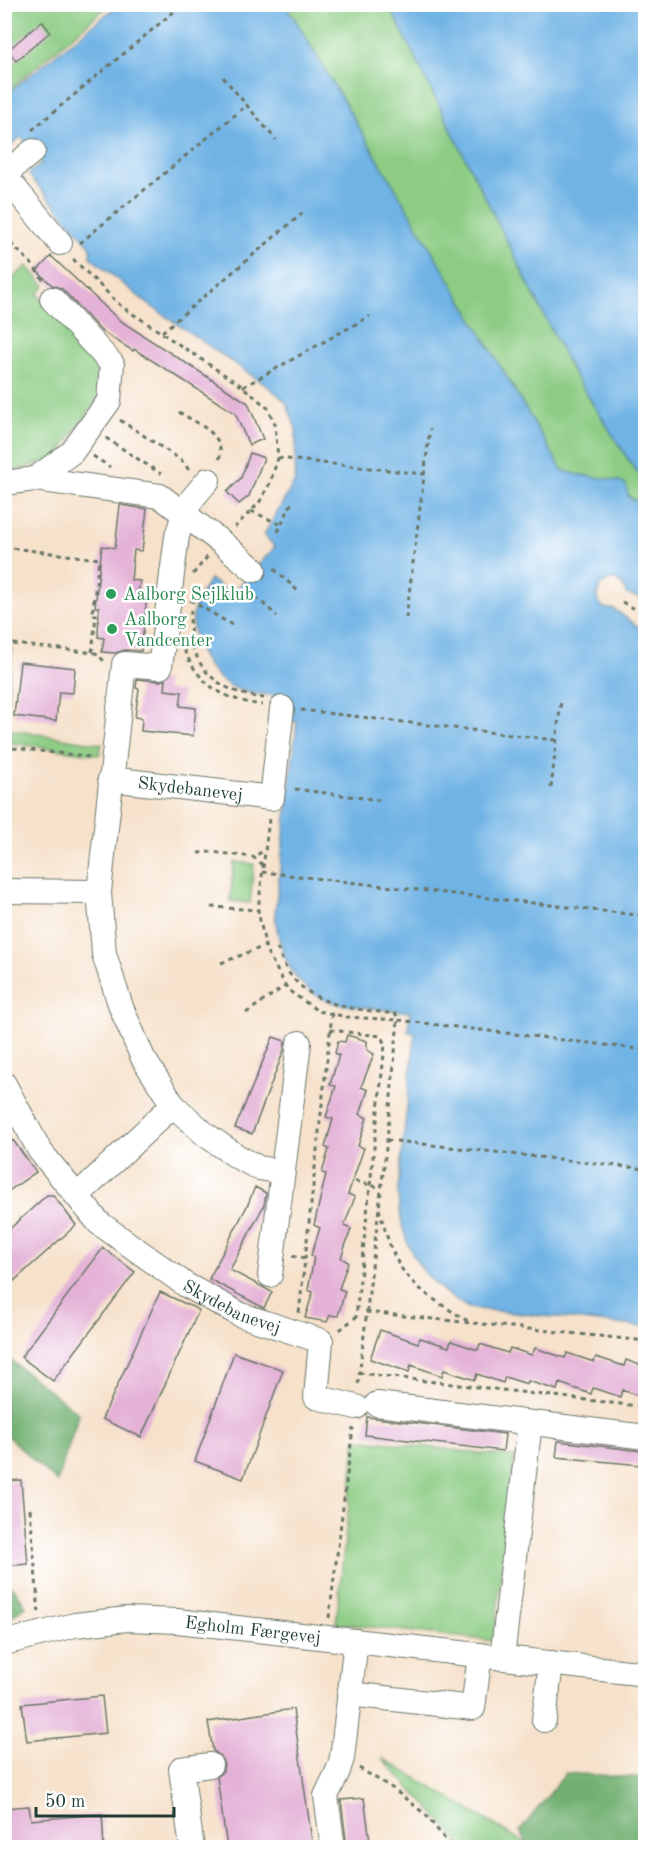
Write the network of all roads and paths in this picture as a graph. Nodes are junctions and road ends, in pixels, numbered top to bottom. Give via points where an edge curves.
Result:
1 (8, 4) edge
2 (183, 4) edge
3 (10, 22) dead end
4 (224, 77) dead end
5 (248, 105) junction
6 (276, 140) dead end
7 (31, 141) joint
8 (4, 175) edge
9 (305, 211) dead end
10 (4, 237) edge
11 (68, 245) joint
12 (52, 299) joint
13 (370, 316) dead end
14 (162, 332) dead end
15 (243, 387) dead end
16 (103, 410) junction
17 (179, 412) dead end
18 (430, 429) dead end
19 (105, 437) dead end
20 (77, 446) junction
21 (278, 458) dead end
22 (181, 460) dead end
23 (117, 472) dead end
24 (424, 474) junction
25 (164, 476) dead end
26 (34, 479) junction
27 (208, 480) joint
28 (4, 483) edge
29 (292, 502) dead end
30 (251, 511) dead end
31 (184, 514) junction
32 (282, 525) junction
33 (278, 532) dead end
34 (4, 547) edge
35 (256, 574) junction
36 (299, 592) dead end
37 (188, 599) dead end
38 (622, 602) dead end
39 (191, 608) dead end
40 (645, 615) edge
41 (277, 616) dead end
42 (406, 618) dead end
43 (232, 625) dead end
44 (4, 643) edge
45 (92, 653) junction
46 (124, 664) junction
47 (561, 700) dead end
48 (274, 703) junction
49 (556, 740) junction
50 (4, 747) edge
51 (111, 769) junction
52 (551, 788) dead end
53 (272, 792) junction
54 (380, 800) dead end
55 (265, 850) junction
56 (198, 853) dead end
57 (253, 857) junction
58 (263, 865) junction
59 (262, 872) junction
60 (4, 891) edge
61 (99, 892) junction
62 (211, 907) dead end
63 (258, 910) junction
64 (645, 916) edge
65 (265, 946) junction
66 (277, 948) dead end
67 (221, 963) dead end
68 (285, 986) junction
69 (246, 1013) dead end
70 (332, 1014) junction
71 (398, 1020) junction
72 (330, 1030) junction
73 (299, 1043) dead end
74 (645, 1050) edge
75 (4, 1084) edge
76 (173, 1105) junction
77 (387, 1140) junction
78 (645, 1169) edge
79 (282, 1172) junction
80 (355, 1181) dead end
81 (370, 1185) junction
82 (381, 1188) junction
83 (77, 1196) junction
84 (270, 1275) dead end
85 (366, 1312) dead end
86 (472, 1324) junction
87 (296, 1333) junction
88 (321, 1341) junction
89 (645, 1341) edge
90 (359, 1373) dead end
91 (645, 1407) edge
92 (530, 1423) junction
93 (645, 1437) edge
94 (30, 1509) dead end
95 (41, 1634) junction
96 (356, 1641) junction
97 (4, 1643) edge
98 (491, 1656) junction
99 (551, 1663) junction
100 (645, 1674) edge
101 (349, 1694) junction
102 (544, 1719) dead end
103 (342, 1758) junction
104 (210, 1765) dead end
105 (192, 1848) edge
106 (333, 1848) edge
107 (452, 1848) edge

1 - 3 path
2 - 7 path
4 - 5 path
5 - 6 path
5 - 11 path
7 - 8 street
8 - 11 street
9 - 14 path
10 - 12 path via 31,263
12 - 16 street via 112,364 109,401
13 - 15 path
16 - 20 street
16 - 22 path
17 - 27 path via 215,436 220,444 220,459
18 - 24 path
19 - 25 path
20 - 23 path
20 - 26 street
21 - 24 path
24 - 42 path
26 - 28 street
26 - 31 street via 160,496
27 - 31 street
29 - 32 path
30 - 32 path
31 - 35 street
31 - 46 street via 177,536 160,667
32 - 33 path
34 - 45 path via 99,559
35 - 36 path
35 - 41 path
37 - 43 path
38 - 40 path
39 - 48 path via 190,639 212,679 234,692
44 - 45 path
45 - 46 path via 104,661
46 - 51 street
47 - 49 path
48 - 49 path
48 - 53 street
49 - 52 path
50 - 51 path
51 - 53 street, Skydebanevej
51 - 61 street
53 - 54 path
53 - 55 path
55 - 57 path
55 - 58 path
56 - 57 path
57 - 58 path
58 - 59 path
59 - 63 path
59 - 64 path
60 - 61 street
61 - 76 street via 104,954 121,1007 143,1058
62 - 63 path
63 - 65 path
65 - 67 path
65 - 68 path
66 - 71 path via 289,973 306,991 329,1004 396,1014
68 - 69 path
68 - 70 path via 318,1011
70 - 71 path
70 - 72 path
71 - 74 path
71 - 77 path
72 - 81 path via 381,1036 385,1045
72 - 87 path
73 - 79 street
75 - 83 street, Skydebanevej via 40,1151
76 - 79 street via 238,1157 259,1168
76 - 83 street
77 - 78 path
77 - 82 path
79 - 84 street
80 - 81 path
81 - 82 path
81 - 88 path via 356,1317
82 - 86 path via 379,1206 396,1261 417,1286
83 - 87 street, Skydebanevej via 99,1223 186,1285 241,1315
85 - 86 path
86 - 89 path
87 - 88 street, Skydebanevej
88 - 92 street via 316,1397
90 - 91 path
92 - 93 street
92 - 98 street
94 - 95 path
95 - 96 street, Egholm Færgevej via 75,1625 127,1619
95 - 97 street, Egholm Færgevej
96 - 98 street, Egholm Færgevej
96 - 101 street
98 - 99 street, Egholm Færgevej
98 - 101 street via 473,1708
99 - 100 street, Egholm Færgevej
99 - 102 street
101 - 103 street
103 - 106 street via 326,1796
103 - 107 path via 392,1788 425,1814
104 - 105 street via 181,1769

